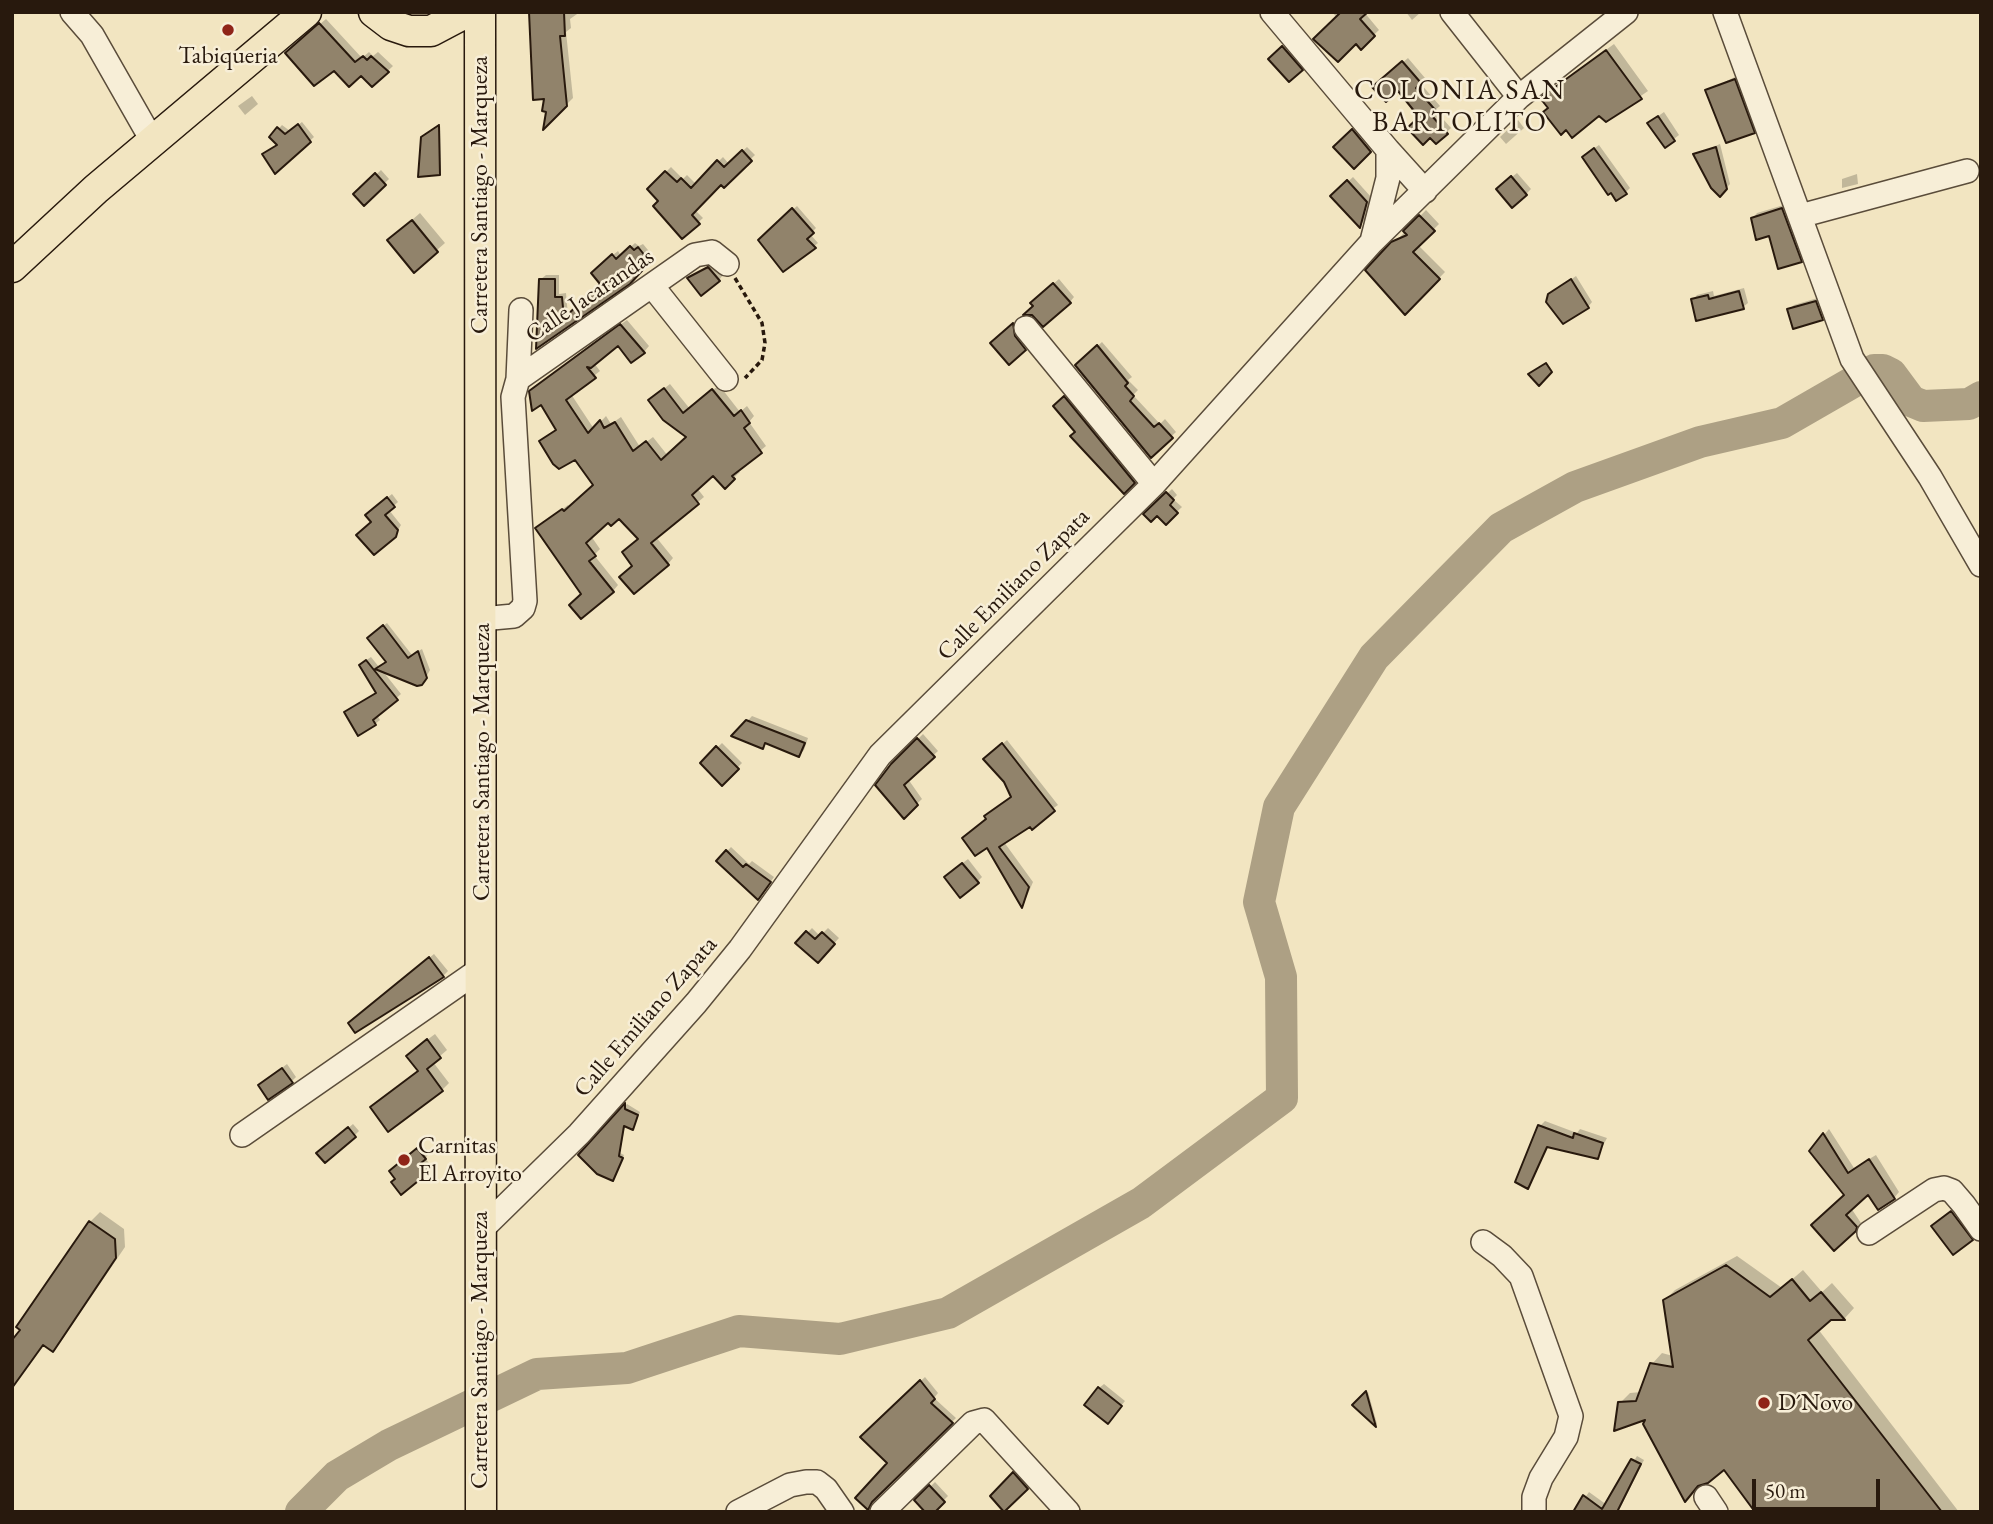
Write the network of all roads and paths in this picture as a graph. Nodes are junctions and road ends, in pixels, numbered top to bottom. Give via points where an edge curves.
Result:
1 (72, 12) edge
2 (306, 12) edge
3 (374, 12) edge
4 (467, 12) edge
5 (480, 12) edge
6 (1272, 12) edge
7 (1452, 12) edge
8 (1626, 12) edge
9 (1725, 12) edge
10 (1519, 97) junction
11 (153, 142) junction
12 (1388, 150) junction
13 (1967, 172) dead end
14 (1424, 191) junction
15 (1800, 216) junction
16 (1371, 243) junction
17 (727, 264) joint
18 (12, 267) edge
19 (653, 287) junction
20 (521, 310) dead end
21 (1026, 328) dead end
22 (518, 379) junction
23 (726, 379) joint
24 (1154, 484) junction
25 (1981, 565) edge
26 (481, 619) junction
27 (482, 968) junction
28 (242, 1135) dead end
29 (1981, 1229) edge
30 (480, 1231) junction
31 (1869, 1233) dead end
32 (1483, 1242) dead end
33 (481, 1512) edge
34 (738, 1512) edge
35 (842, 1512) edge
36 (882, 1512) edge
37 (1068, 1512) edge
38 (1534, 1512) edge

1 - 11 street via 92,34
2 - 11 main road
3 - 4 main road via 391,25 431,31
5 - 26 main road, Carretera Santiago - Marqueza
6 - 12 street
7 - 10 street
8 - 10 street, Calle Emiliano Zapata
9 - 15 street
10 - 14 street, Calle Emiliano Zapata
11 - 18 main road
12 - 14 street
12 - 16 street via 1388,178
13 - 15 street
14 - 16 street, Calle Emiliano Zapata
15 - 25 street via 1852,359
16 - 24 street, Calle Emiliano Zapata
17 - 19 street, Calle Jacarandas via 702,251
17 - 23 path via 762,323 765,343 757,369 735,382
19 - 22 street, Calle Jacarandas
19 - 23 street
20 - 22 street
21 - 24 street
22 - 26 street, Calle Jacarandas via 513,397 525,601 514,616
24 - 30 street, Calle Emiliano Zapata via 880,755 696,1003 579,1135
26 - 27 main road, Carretera Santiago - Marqueza
27 - 28 street
27 - 30 main road, Carretera Santiago - Marqueza
29 - 31 street via 1952,1191 1944,1188
30 - 33 main road, Carretera Santiago - Marqueza
32 - 38 street via 1521,1276 1571,1416 1566,1437 1541,1478
34 - 35 street via 790,1485 806,1482 817,1482 826,1489
36 - 37 street via 973,1423 984,1420

